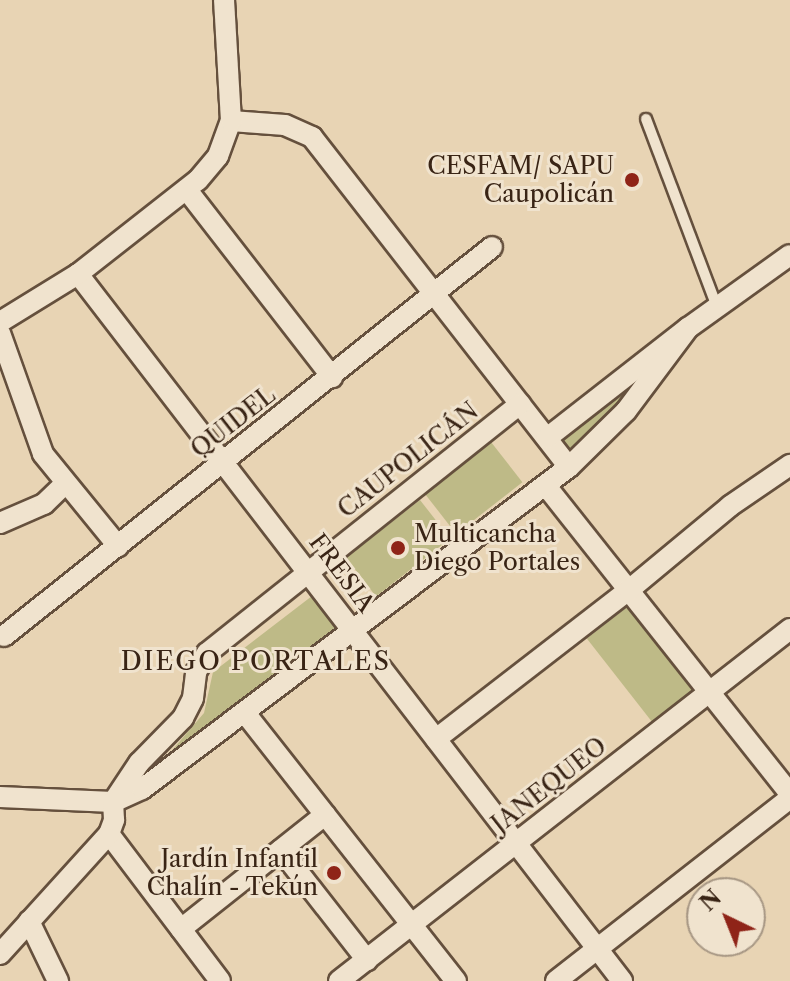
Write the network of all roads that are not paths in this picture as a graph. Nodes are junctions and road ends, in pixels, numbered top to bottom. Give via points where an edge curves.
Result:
1 (224, 0) edge
2 (646, 119) dead end
3 (231, 121) junction
4 (187, 190) junction
5 (492, 247) dead end
6 (790, 255) edge
7 (78, 274) junction
8 (436, 295) junction
9 (717, 307) junction
10 (0, 322) edge
11 (688, 328) junction
12 (0, 333) edge
13 (332, 377) junction
14 (520, 404) junction
15 (547, 438) junction
16 (224, 463) junction
17 (790, 465) edge
18 (569, 467) junction
19 (66, 483) junction
20 (546, 486) junction
21 (0, 523) edge
22 (118, 546) junction
23 (308, 571) junction
24 (629, 590) junction
25 (790, 629) edge
26 (353, 631) junction
27 (4, 636) dead end
28 (710, 692) junction
29 (245, 713) junction
30 (436, 739) junction
31 (790, 796) edge
32 (0, 797) edge
33 (113, 802) junction
34 (325, 815) junction
35 (109, 834) junction
36 (516, 843) junction
37 (281, 850) junction
38 (29, 921) junction
39 (411, 925) junction
40 (181, 929) junction
41 (597, 949) junction
42 (0, 954) edge
43 (367, 960) junction
44 (58, 981) edge
45 (220, 981) edge
46 (339, 981) edge
47 (456, 981) edge
48 (556, 981) edge
49 (622, 981) edge

1 - 3 street
2 - 9 lane
3 - 4 street via 218,156
3 - 8 street via 285,125 312,137
4 - 7 street
4 - 13 street
5 - 8 street, QUIDEL
6 - 9 street
7 - 10 street
7 - 16 street, FRESIA
8 - 13 street, QUIDEL
8 - 14 street
9 - 11 street
11 - 15 street
11 - 18 street via 626,411
12 - 19 street via 43,454
13 - 16 street, QUIDEL
14 - 15 street
14 - 23 street, CAUPOLICÁN
15 - 18 street
16 - 22 street, QUIDEL
16 - 23 street, FRESIA
17 - 24 street via 730,506
18 - 20 street
19 - 21 street via 44,504
19 - 22 street
20 - 24 street
20 - 26 street
22 - 27 street, QUIDEL
23 - 26 street, FRESIA
23 - 33 street, CAUPOLICÁN via 207,653 183,718 139,763
24 - 28 street
24 - 30 street
25 - 28 street, JANEQUEO
26 - 29 street
26 - 30 street, FRESIA
28 - 31 street
28 - 36 street, JANEQUEO
29 - 33 street via 142,789
29 - 34 street
30 - 36 street, FRESIA
31 - 41 street
32 - 33 street
33 - 35 street
34 - 37 street
34 - 39 street
35 - 38 street
35 - 40 street
36 - 39 street, JANEQUEO
36 - 41 street, FRESIA
37 - 40 street
37 - 43 street
38 - 42 street
38 - 44 street
39 - 43 street, JANEQUEO
39 - 47 street
40 - 45 street
41 - 48 street
41 - 49 street, FRESIA
43 - 46 street, JANEQUEO

